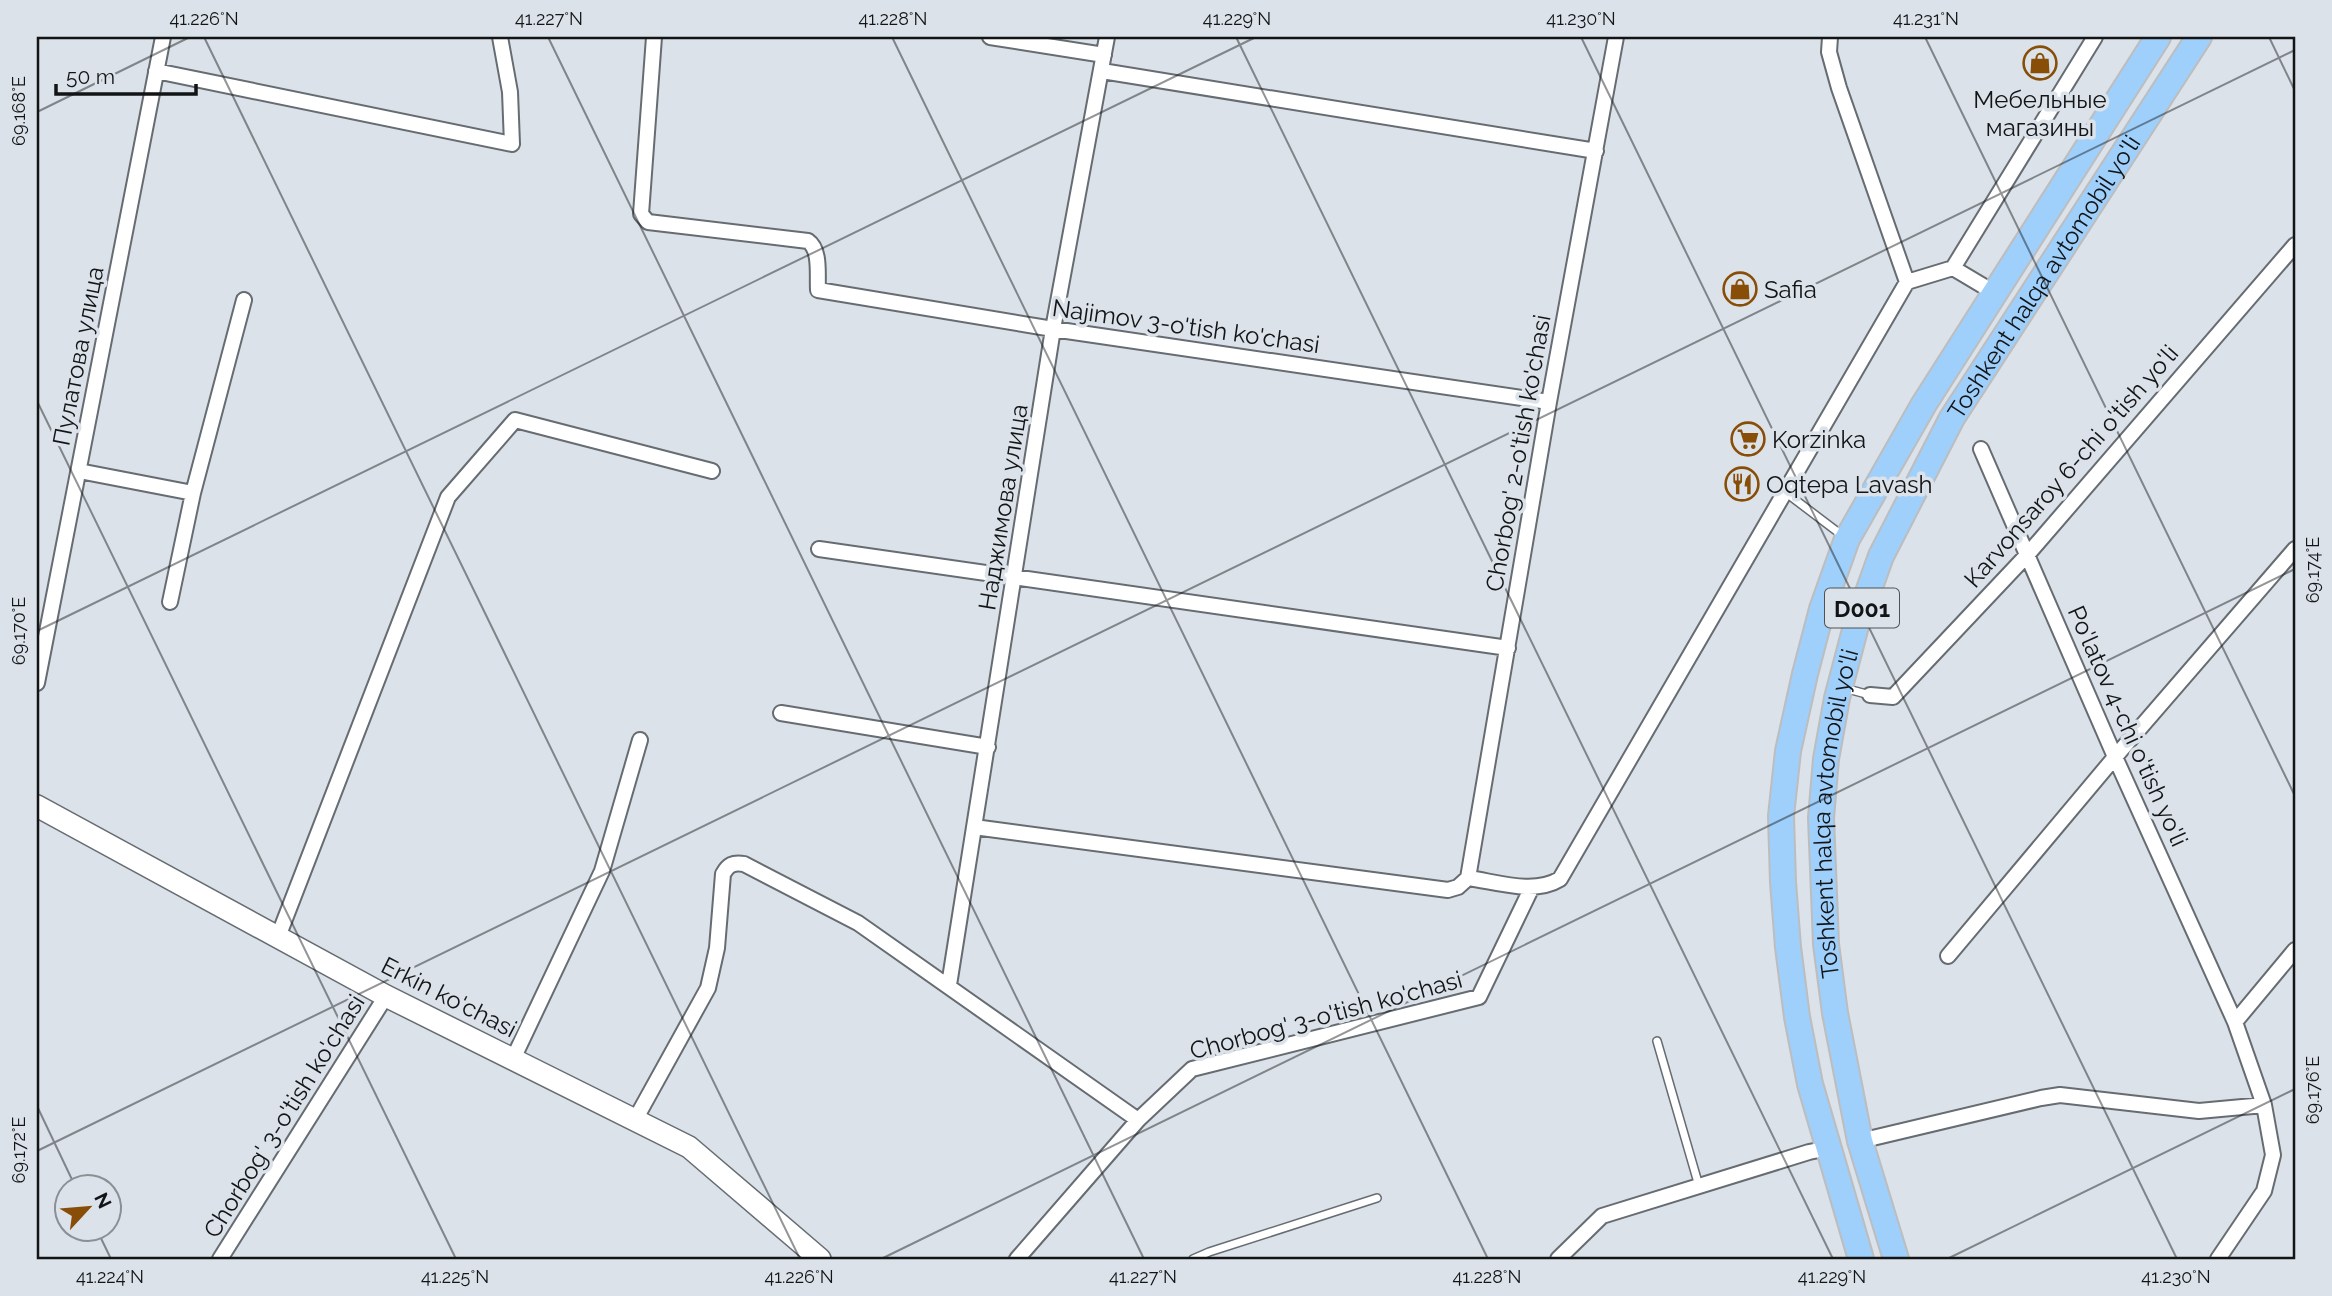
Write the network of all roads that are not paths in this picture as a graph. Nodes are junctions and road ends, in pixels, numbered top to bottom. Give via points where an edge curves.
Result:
1 (163, 37) edge
2 (500, 37) edge
3 (654, 37) edge
4 (990, 37) edge
5 (1107, 37) edge
6 (1616, 37) edge
7 (1830, 37) edge
8 (2095, 37) edge
9 (2158, 37) edge
10 (2199, 37) edge
11 (1104, 55) junction
12 (156, 71) junction
13 (1102, 71) junction
14 (1595, 151) junction
15 (2073, 171) junction
16 (2100, 189) junction
17 (2295, 245) edge
18 (1953, 268) junction
19 (1907, 282) junction
20 (1995, 293) junction
21 (244, 300) dead end
22 (1053, 329) junction
23 (1549, 402) junction
24 (1981, 449) dead end
25 (79, 471) junction
26 (712, 471) dead end
27 (1785, 492) junction
28 (193, 493) junction
29 (1847, 539) junction
30 (819, 549) dead end
31 (2295, 549) edge
32 (2028, 554) junction
33 (1015, 576) junction
34 (170, 602) dead end
35 (1508, 648) junction
36 (37, 683) edge
37 (1840, 687) junction
38 (1870, 695) joint
39 (781, 713) dead end
40 (640, 740) dead end
41 (988, 747) junction
42 (2115, 757) junction
43 (37, 806) edge
44 (974, 827) junction
45 (1468, 878) junction
46 (1532, 887) junction
47 (278, 937) junction
48 (2295, 950) edge
49 (1948, 956) dead end
50 (949, 985) junction
51 (386, 996) junction
52 (2235, 1022) junction
53 (1657, 1041) dead end
54 (513, 1059) junction
55 (2264, 1105) junction
56 (635, 1120) junction
57 (1138, 1121) junction
58 (1860, 1140) junction
59 (1829, 1148) junction
60 (1699, 1186) junction
61 (1377, 1198) dead end
62 (220, 1259) edge
63 (820, 1259) edge
64 (1017, 1259) edge
65 (1193, 1259) edge
66 (1558, 1259) edge
67 (1861, 1259) edge
68 (1895, 1259) edge
69 (2218, 1259) edge

1 - 12 street, Пулатова улица
2 - 12 street via 510,92 512,144
3 - 22 street, Najimov 3-o'tish ko'chasi via 641,214 648,222 808,241 816,251 818,290
4 - 11 street
5 - 11 street, Наджимова улица
6 - 14 street, Chorbog' 2-o'tish ko'chasi
7 - 19 street via 1839,88
8 - 18 street
9 - 15 highway, Toshkent halqa avtomobil yo'li / D001
10 - 16 highway, Toshkent halqa avtomobil yo'li / D001
11 - 13 street, Наджимова улица
12 - 25 street, Пулатова улица
13 - 14 street
13 - 22 street, Наджимова улица
14 - 23 street, Chorbog' 2-o'tish ko'chasi
15 - 16 highway
15 - 20 highway, Toshkent halqa avtomobil yo'li / D001
16 - 37 highway, Toshkent halqa avtomobil yo'li / D001 via 1952,418 1881,556
17 - 32 street, Karvonsaroy 6-chi o'tish yo'li
18 - 19 street
18 - 20 street
19 - 27 street
20 - 29 highway, Toshkent halqa avtomobil yo'li / D001 via 1924,404
21 - 28 street
22 - 23 street, Najimov 3-o'tish ko'chasi
22 - 33 street, Наджимова улица
23 - 35 street, Chorbog' 2-o'tish ko'chasi
24 - 32 street, Po'latov 4-chi o'tish yo'li
25 - 28 street
25 - 36 street, Пулатова улица
26 - 47 street via 515,420 448,497
27 - 29 lane
27 - 46 street via 1560,879
28 - 34 street
29 - 59 highway, Toshkent halqa avtomobil yo'li / D001 via 1805,674 1788,751 1782,816 1784,895 1797,1017
30 - 33 street
31 - 42 street
32 - 38 street, Karvonsaroy 6-chi o'tish yo'li via 1893,697
32 - 42 street, Po'latov 4-chi o'tish yo'li
33 - 35 street
33 - 41 street, Наджимова улица
35 - 45 street, Chorbog' 2-o'tish ko'chasi
37 - 38 lane
37 - 58 highway, Toshkent halqa avtomobil yo'li / D001 via 1826,759 1821,818 1823,881 1835,1013
39 - 41 street
40 - 54 street via 602,871
41 - 44 street, Наджимова улица
42 - 49 street
42 - 52 street, Po'latov 4-chi o'tish yo'li
43 - 47 main road, Erkin ko'chasi
44 - 45 street via 1447,890
44 - 50 street, Наджимова улица
45 - 46 street
46 - 57 street, Chorbog' 3-o'tish ko'chasi via 1479,997 1192,1069
47 - 51 main road, Erkin ko'chasi
48 - 52 street
50 - 56 street via 858,923 744,864 731,865 723,874 717,948 708,988
50 - 57 street
51 - 54 main road, Erkin ko'chasi
51 - 62 street, Chorbog' 3-o'tish ko'chasi
52 - 55 street, Po'latov 4-chi o'tish yo'li
53 - 60 lane
54 - 56 main road, Erkin ko'chasi
55 - 58 street via 2199,1111 2060,1095
55 - 69 street, Po'latov 4-chi o'tish yo'li via 2273,1155 2264,1191
56 - 63 main road, Erkin ko'chasi via 690,1147
57 - 64 street, Chorbog' 3-o'tish ko'chasi
58 - 68 highway, Toshkent halqa avtomobil yo'li / D001
59 - 60 street
59 - 67 highway, Toshkent halqa avtomobil yo'li / D001
60 - 66 street via 1602,1216
61 - 65 lane

